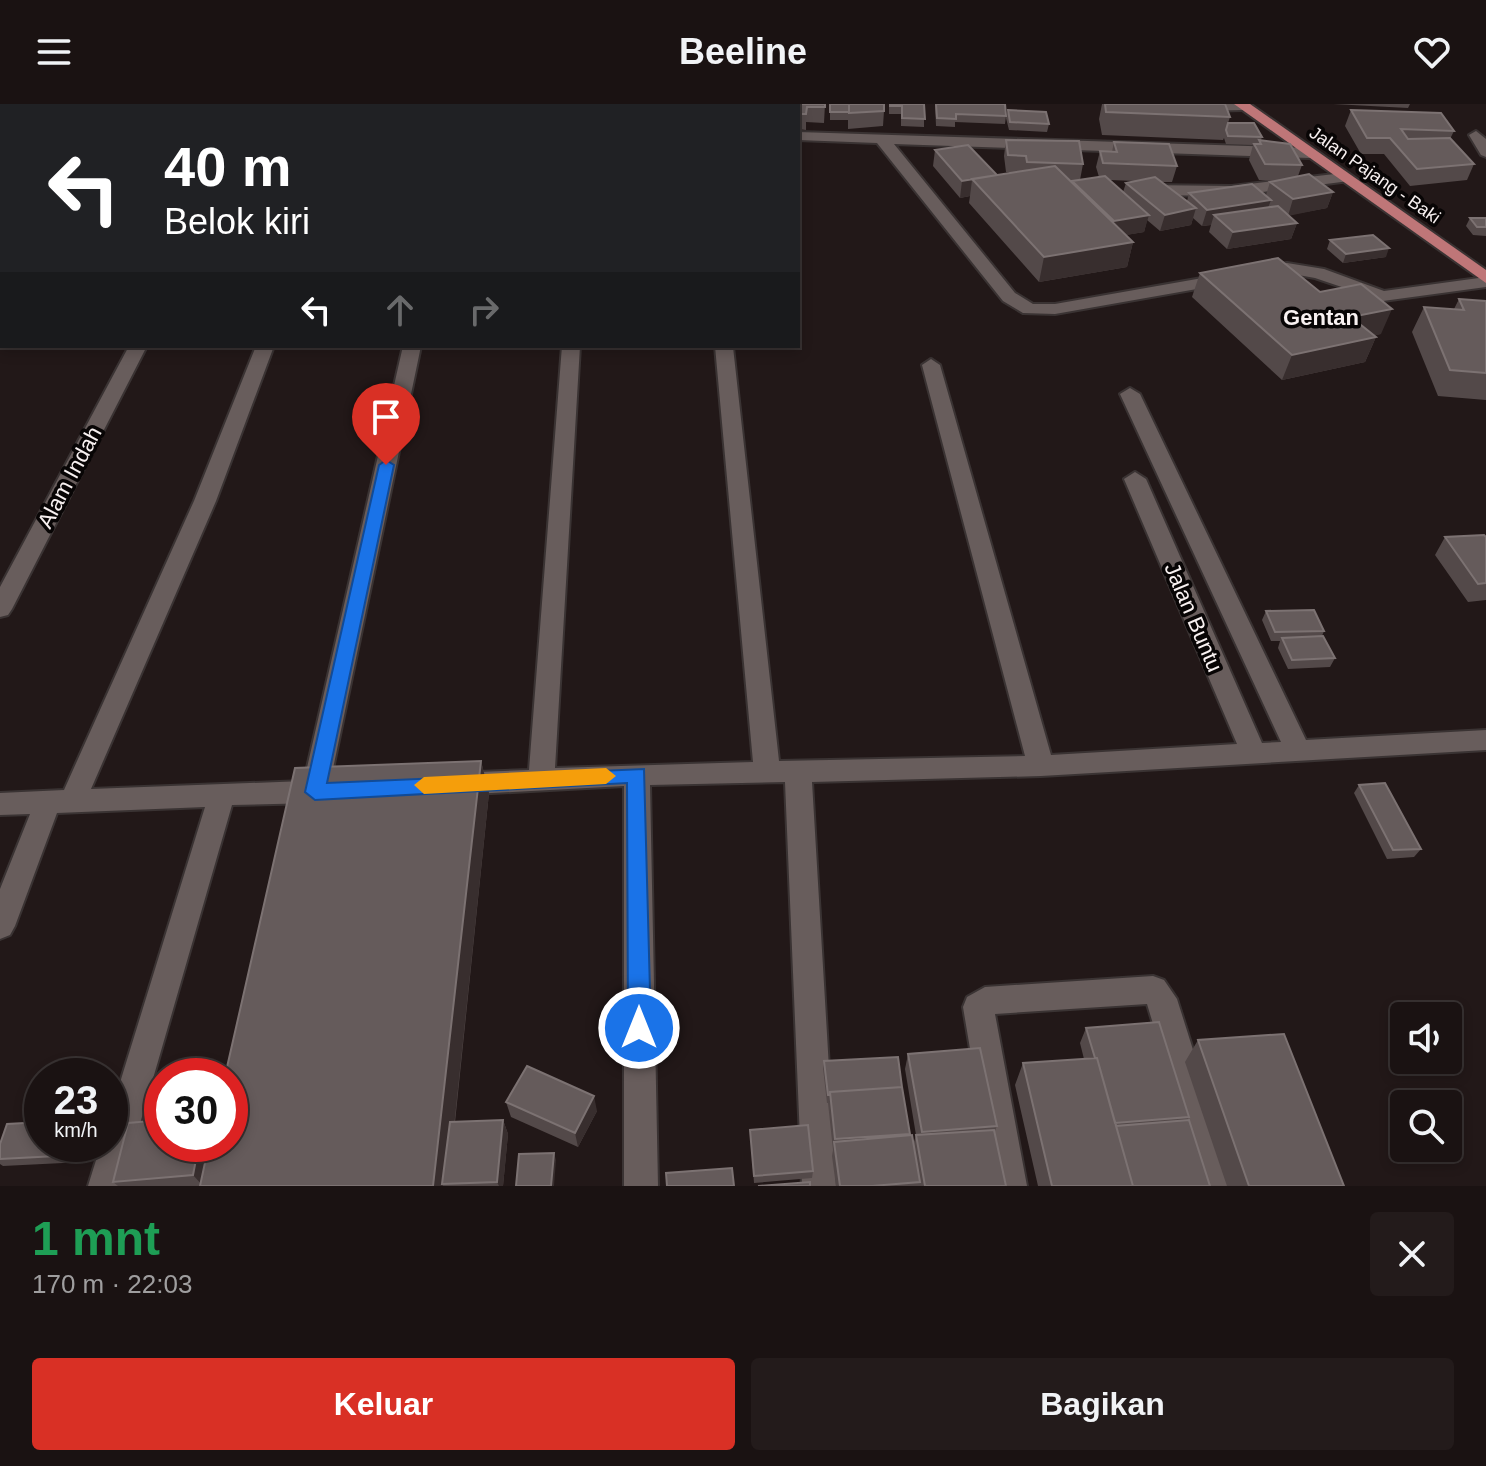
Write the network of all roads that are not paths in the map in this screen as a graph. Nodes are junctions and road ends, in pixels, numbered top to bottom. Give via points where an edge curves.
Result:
1 (1175, 106) edge
2 (1245, 107) edge
3 (1476, 135) dead end
4 (800, 136) edge
5 (882, 139) junction
6 (1486, 152) edge
7 (1310, 153) junction
8 (1343, 178) junction
9 (1127, 190) edge
10 (1486, 280) edge
11 (137, 348) edge
12 (264, 348) edge
13 (412, 348) edge
14 (571, 348) edge
15 (724, 348) edge
16 (931, 365) dead end
17 (1130, 394) dead end
18 (1135, 479) dead end
19 (0, 609) edge
20 (1486, 740) edge
21 (1299, 752) junction
22 (1254, 754) junction
23 (1041, 766) junction
24 (767, 773) junction
25 (798, 774) junction
26 (637, 775) junction
27 (541, 779) junction
28 (435, 785) edge
29 (345, 790) edge
30 (315, 792) junction
31 (221, 797) junction
32 (60, 801) junction
33 (0, 804) edge
34 (0, 926) edge
35 (105, 1186) edge
36 (641, 1186) edge
37 (819, 1186) edge
38 (1010, 1186) edge
39 (1219, 1186) edge

1 - 2 street
2 - 7 main road, Jalan Pajang - Baki
3 - 6 street
4 - 5 street
5 - 7 street via 979,150
5 - 10 street via 1009,297 1029,309 1055,309 1287,268 1383,296
7 - 8 main road, Jalan Pajang - Baki
8 - 9 street via 1232,191
8 - 10 main road, Jalan Pajang - Baki
11 - 19 street, Alam Indah
12 - 32 street via 205,501
13 - 30 street
14 - 27 street
15 - 24 street
16 - 23 street
17 - 21 street
18 - 22 street, Jalan Buntu
20 - 21 street
21 - 22 street
22 - 23 street
23 - 25 street
24 - 25 street
24 - 26 street
25 - 37 street
26 - 27 street
26 - 36 street
27 - 28 street
29 - 30 street
30 - 31 street
31 - 32 street
31 - 35 street
32 - 33 street
32 - 34 street
38 - 39 street via 978,1007 985,1001 1153,990 1162,999

